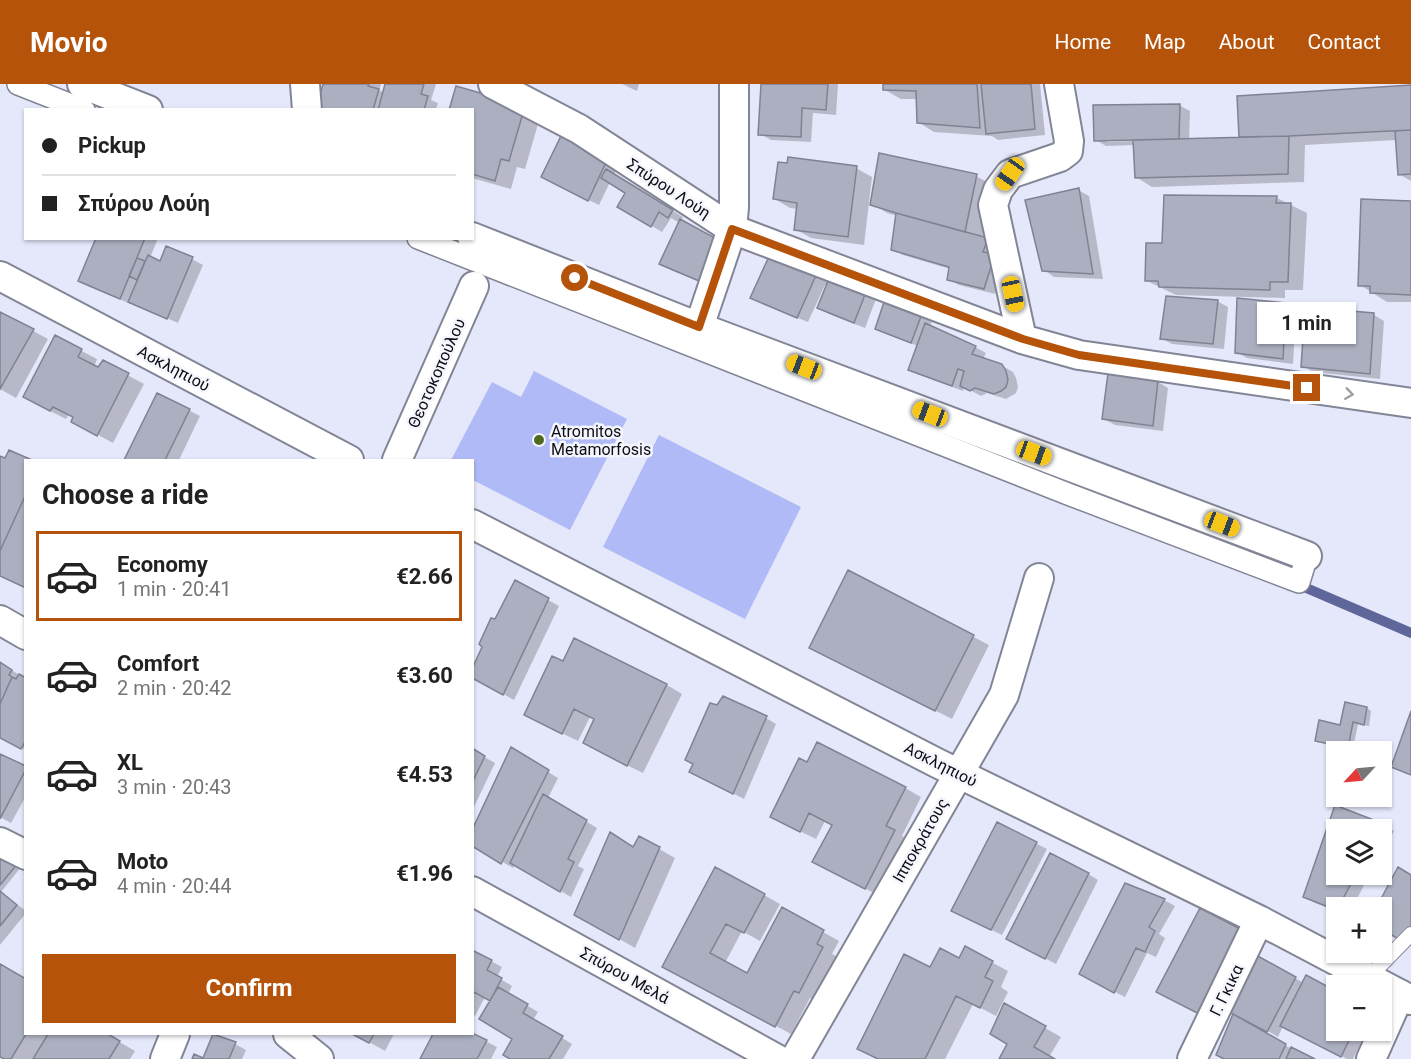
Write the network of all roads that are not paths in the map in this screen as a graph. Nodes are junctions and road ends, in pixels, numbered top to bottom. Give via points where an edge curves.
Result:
1 (18, 84) edge
2 (82, 84) edge
3 (304, 84) edge
4 (494, 84) edge
5 (734, 84) edge
6 (1059, 84) edge
7 (79, 108) edge
8 (143, 108) edge
9 (307, 108) edge
10 (732, 229) junction
11 (474, 238) edge
12 (423, 240) edge
13 (0, 276) edge
14 (474, 286) dead end
15 (699, 327) junction
16 (1023, 339) junction
17 (1411, 403) edge
18 (347, 459) edge
19 (397, 459) edge
20 (474, 525) edge
21 (1307, 556) joint
22 (1039, 578) dead end
23 (0, 620) edge
24 (24, 634) edge
25 (958, 774) junction
26 (0, 842) edge
27 (24, 854) edge
28 (474, 892) edge
29 (1259, 920) junction
30 (1411, 934) edge
31 (1362, 975) edge
32 (1371, 975) edge
33 (1405, 997) edge
34 (175, 1035) edge
35 (289, 1035) edge
36 (165, 1059) edge
37 (319, 1059) edge
38 (777, 1059) edge
39 (795, 1059) edge
40 (1192, 1059) edge
41 (1371, 1059) edge

1 - 7 street
2 - 8 street
3 - 9 street
4 - 10 street, Σπύρου Λούη via 579,129
5 - 10 street
6 - 16 street via 1068,151 1010,174 993,205
10 - 15 street
10 - 16 street, Σπύρου Λούη
11 - 15 street
12 - 21 street via 1299,582
13 - 18 street, Ασκληπιού
14 - 19 street, Θεοτοκοπούλου
15 - 21 street
16 -> 17 street, Σπύρου Λούη via 1079,355
20 - 25 street, Ασκληπιού
22 - 25 street, Ιπποκράτους via 1004,695
23 - 24 street
25 - 29 street, Ασκληπιού
25 - 39 street, Ιπποκράτους
26 - 27 street
28 - 38 street, Σπύρου Μελά
29 - 31 street, Ασκληπιού
29 - 40 street, Γ. Γκικα
30 - 32 lane
33 - 41 street
34 - 36 street
35 - 37 street

